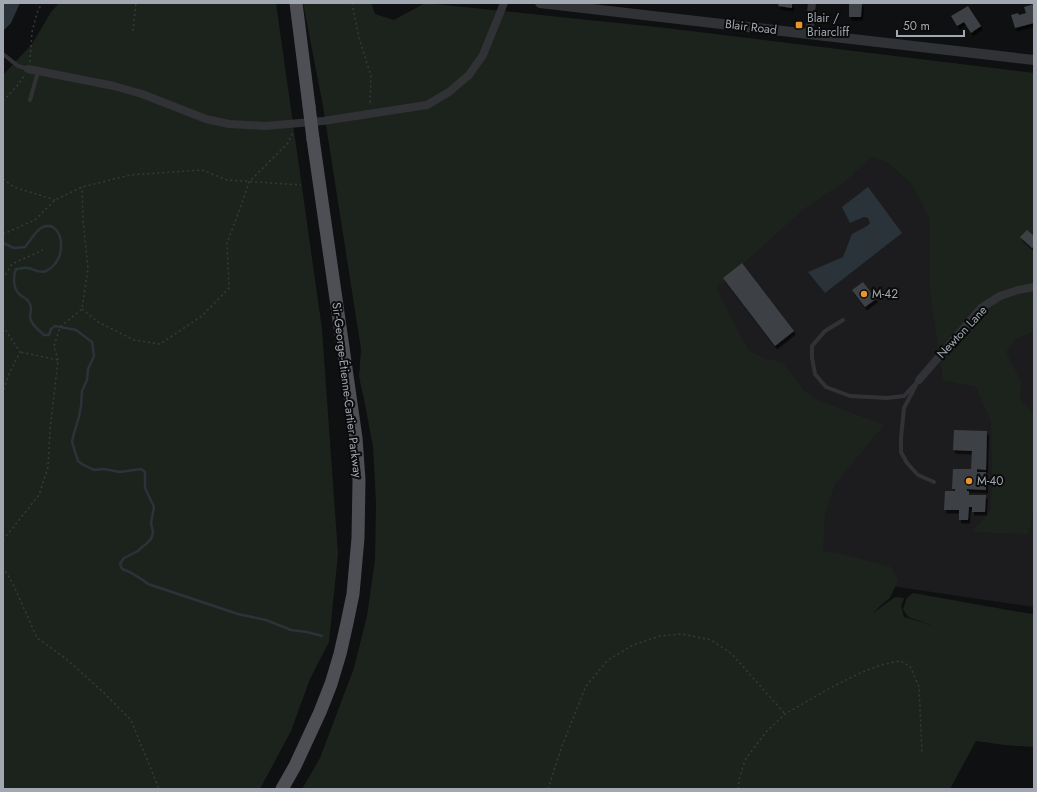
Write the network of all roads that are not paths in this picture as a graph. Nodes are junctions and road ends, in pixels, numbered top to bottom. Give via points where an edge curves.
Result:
1 (296, 3) edge
2 (504, 3) edge
3 (540, 3) edge
4 (812, 3) edge
5 (809, 34) junction
6 (3, 54) edge
7 (1034, 60) edge
8 (28, 69) joint
9 (38, 72) junction
10 (30, 100) dead end
11 (1034, 287) edge
12 (843, 320) dead end
13 (919, 380) junction
14 (934, 482) dead end
15 (282, 789) edge

1 - 15 main road, Sir-George-Étienne-Cartier Parkway, bridge via 356,438 359,480 358,538 353,594 331,684 296,766
2 - 9 street via 483,54 468,75 449,92 427,105 323,121 266,126 229,124 206,119 114,86
3 - 5 street, Blair Road
4 - 5 street
5 - 7 street, Blair Road
6 - 8 lane via 18,66
8 - 9 street
9 - 10 lane
11 - 13 street, Newton Lane via 1000,296 982,308
12 - 13 lane via 824,331 812,346 815,374 826,386 850,396 886,398 904,396
13 - 14 lane via 904,408 901,452 918,474

